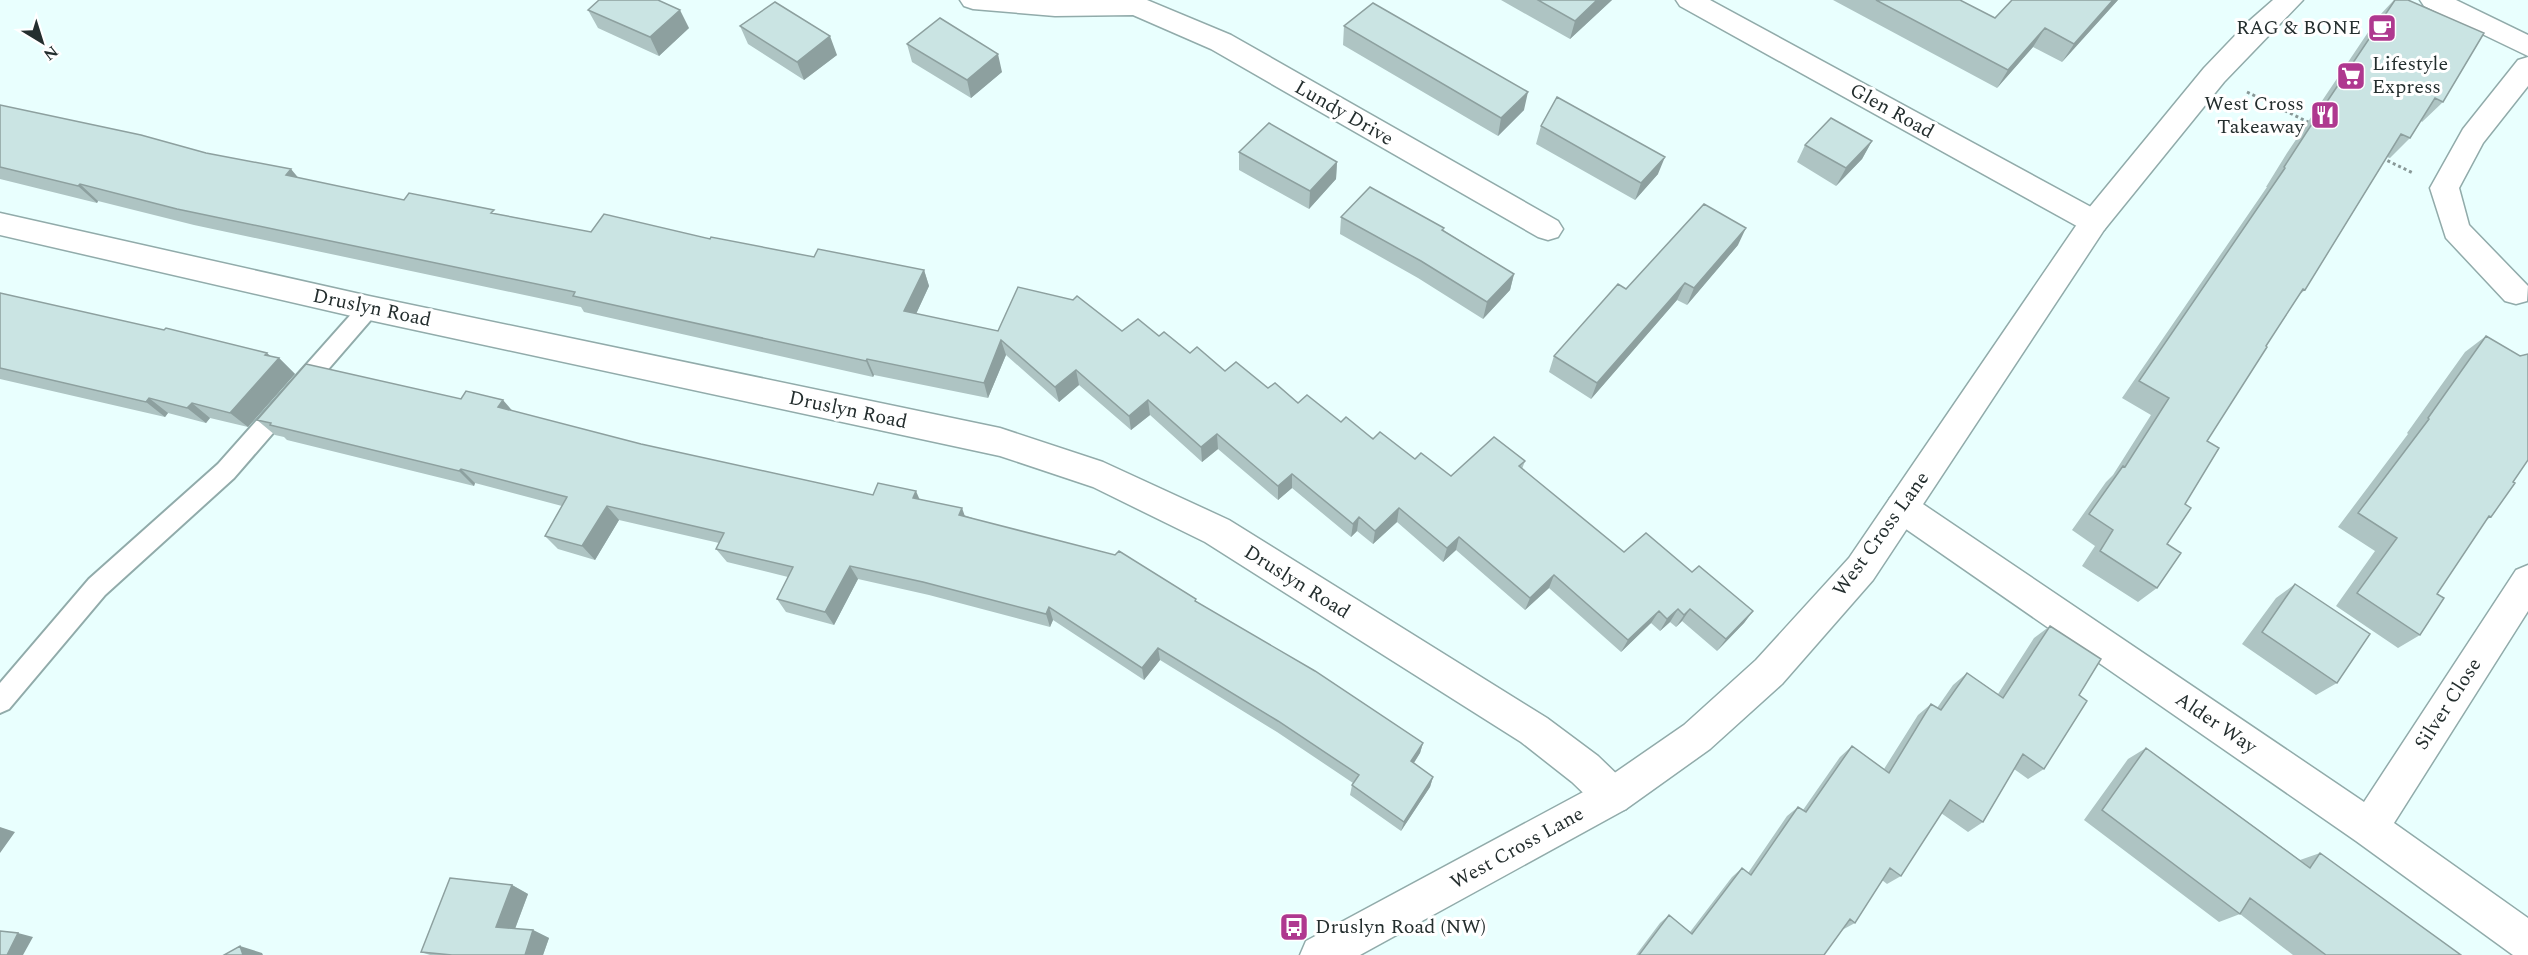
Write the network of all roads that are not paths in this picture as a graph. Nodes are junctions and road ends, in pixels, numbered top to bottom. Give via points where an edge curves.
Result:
1 (973, 0) edge
2 (1689, 0) edge
3 (2290, 0) edge
4 (2433, 0) edge
5 (1135, 3) edge
6 (2528, 46) edge
7 (2528, 67) edge
8 (2094, 222) junction
9 (0, 224) edge
10 (1548, 229) dead end
11 (2516, 292) dead end
12 (369, 308) junction
13 (1902, 508) junction
14 (2528, 581) edge
15 (0, 700) edge
16 (1613, 796) junction
17 (2368, 828) junction
18 (2528, 942) edge
19 (1320, 955) edge

1 - 5 street, Lundy Drive via 1055,7
2 - 8 street, Glen Road
3 - 8 street, West Cross Lane via 2214,75
4 - 6 street
5 - 10 street, Lundy Drive via 1221,42
7 - 11 street via 2473,136 2444,188 2456,230
8 - 13 street, West Cross Lane
9 - 12 street, Druslyn Road
12 - 15 lane via 226,471 97,587
12 - 16 street, Druslyn Road via 1000,442 1103,476 1216,531 1534,730
13 - 16 street, West Cross Lane via 1861,570 1769,672 1697,737
13 - 17 street, Alder Way
14 - 17 street, Silver Close
16 - 19 street, West Cross Lane
17 - 18 street, Alder Way

